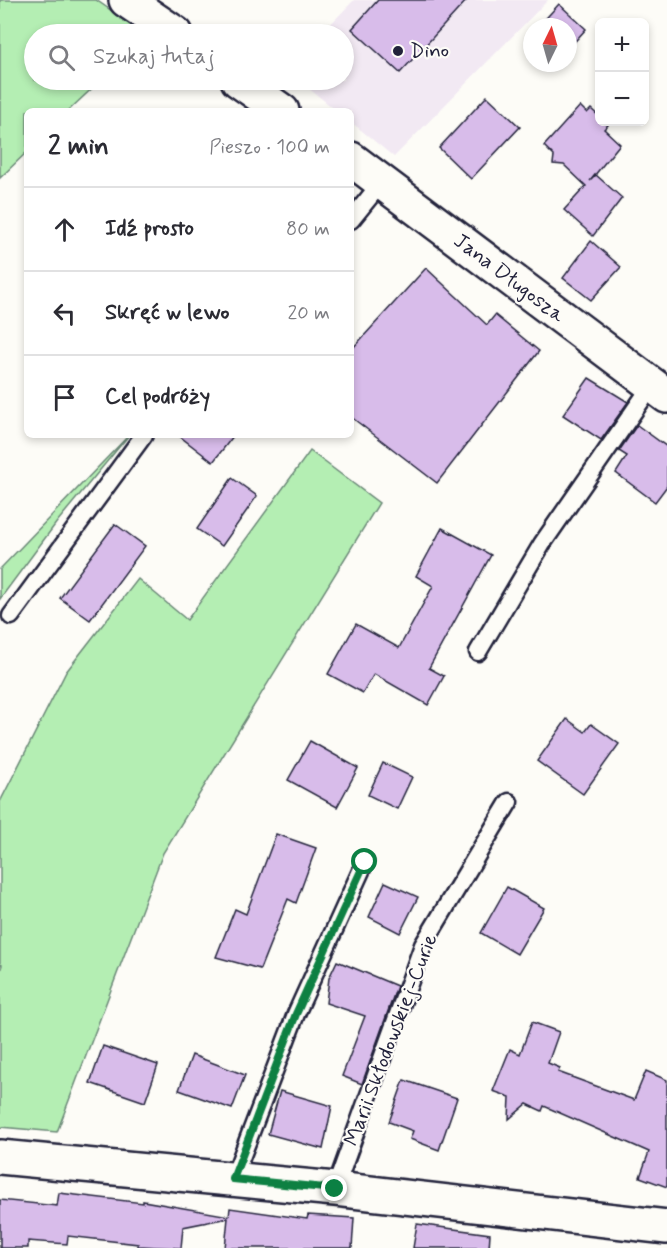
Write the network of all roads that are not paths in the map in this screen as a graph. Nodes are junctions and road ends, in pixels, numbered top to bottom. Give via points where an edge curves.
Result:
1 (126, 0) edge
2 (161, 24) edge
3 (252, 90) edge
4 (278, 108) edge
5 (354, 161) edge
6 (381, 183) junction
7 (354, 216) edge
8 (660, 391) edge
9 (142, 438) edge
10 (11, 616) dead end
11 (478, 652) dead end
12 (509, 802) dead end
13 (365, 862) dead end
14 (0, 1156) edge
15 (233, 1179) junction
16 (335, 1189) junction
17 (667, 1227) edge

1 - 2 street
3 - 4 street
5 - 6 street, Jana Długosza
6 - 7 lane
6 - 8 street, Jana Długosza
8 - 11 lane via 542,544
9 - 10 lane
12 - 16 lane, Marii Skłodowskiej-Curie via 423,945
13 - 15 lane via 296,1014
14 - 15 street
15 - 16 street
16 - 17 street

